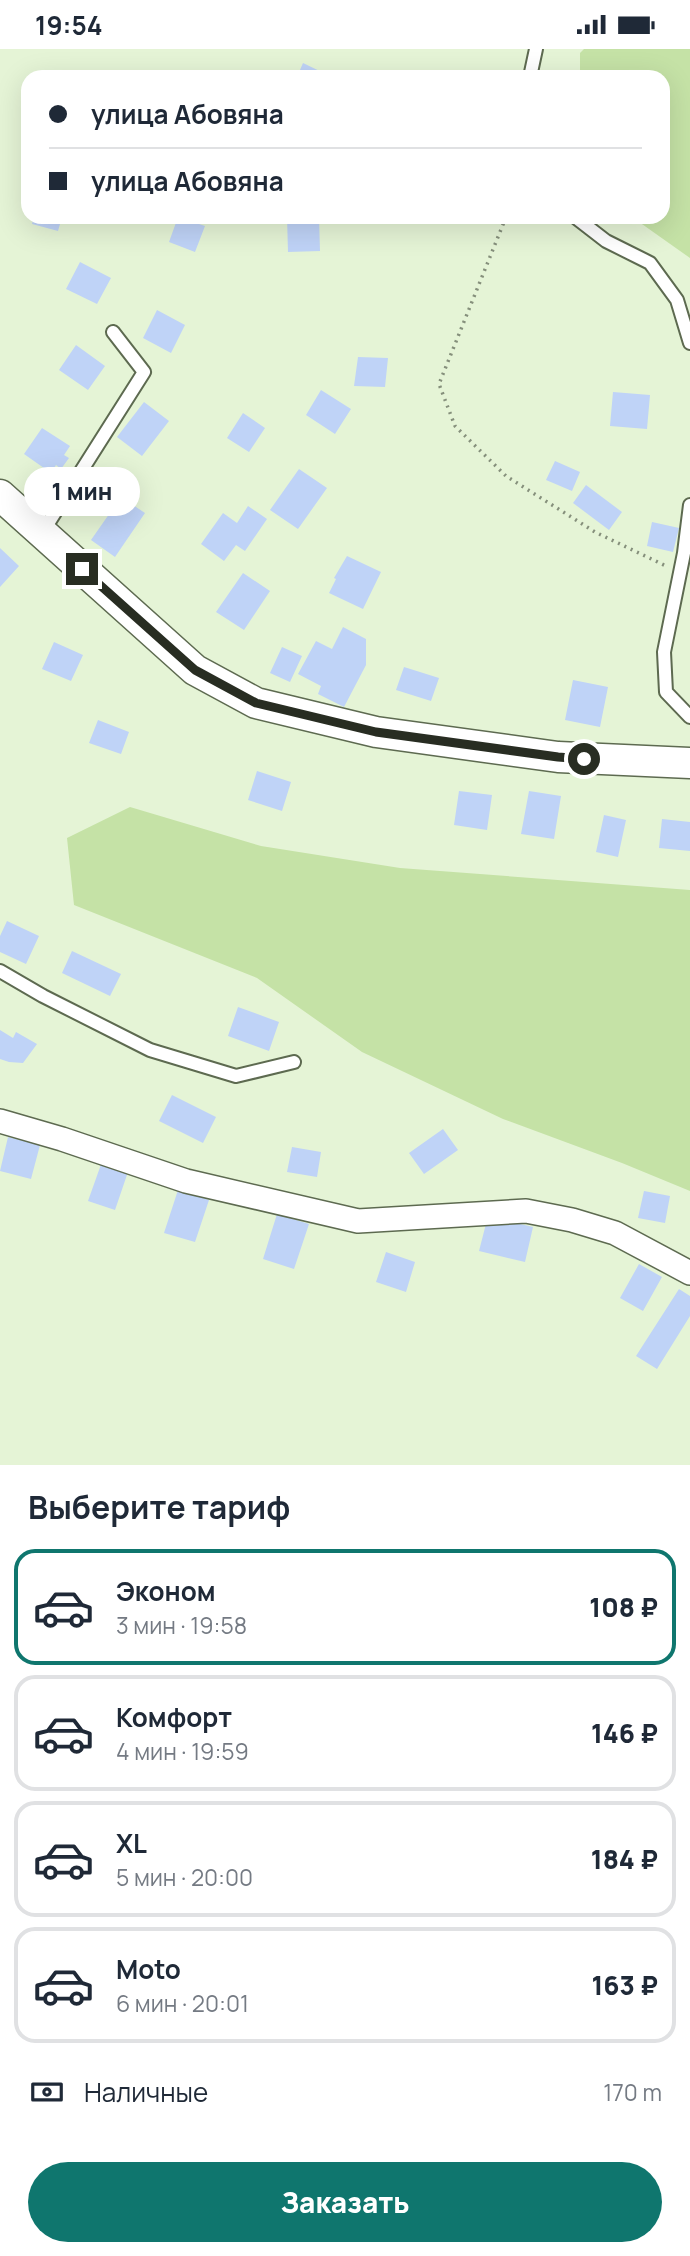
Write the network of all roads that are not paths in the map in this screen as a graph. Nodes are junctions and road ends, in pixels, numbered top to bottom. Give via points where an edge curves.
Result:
1 (536, 49) edge
2 (532, 70) edge
3 (584, 224) edge
4 (113, 332) dead end
5 (690, 343) edge
6 (0, 495) edge
7 (690, 505) edge
8 (42, 533) junction
9 (690, 717) edge
10 (690, 763) edge
11 (0, 971) edge
12 (294, 1062) dead end
13 (0, 1121) edge
14 (690, 1273) edge

1 - 2 lane
3 - 5 lane via 649,264 677,300
4 - 8 lane via 144,372
6 - 8 street
7 - 9 lane via 664,652 666,692
8 - 10 street via 195,670 256,703 376,732 545,756
11 - 12 lane via 150,1050 236,1076
13 - 14 street via 186,1181 358,1221 526,1212 572,1220 615,1233

